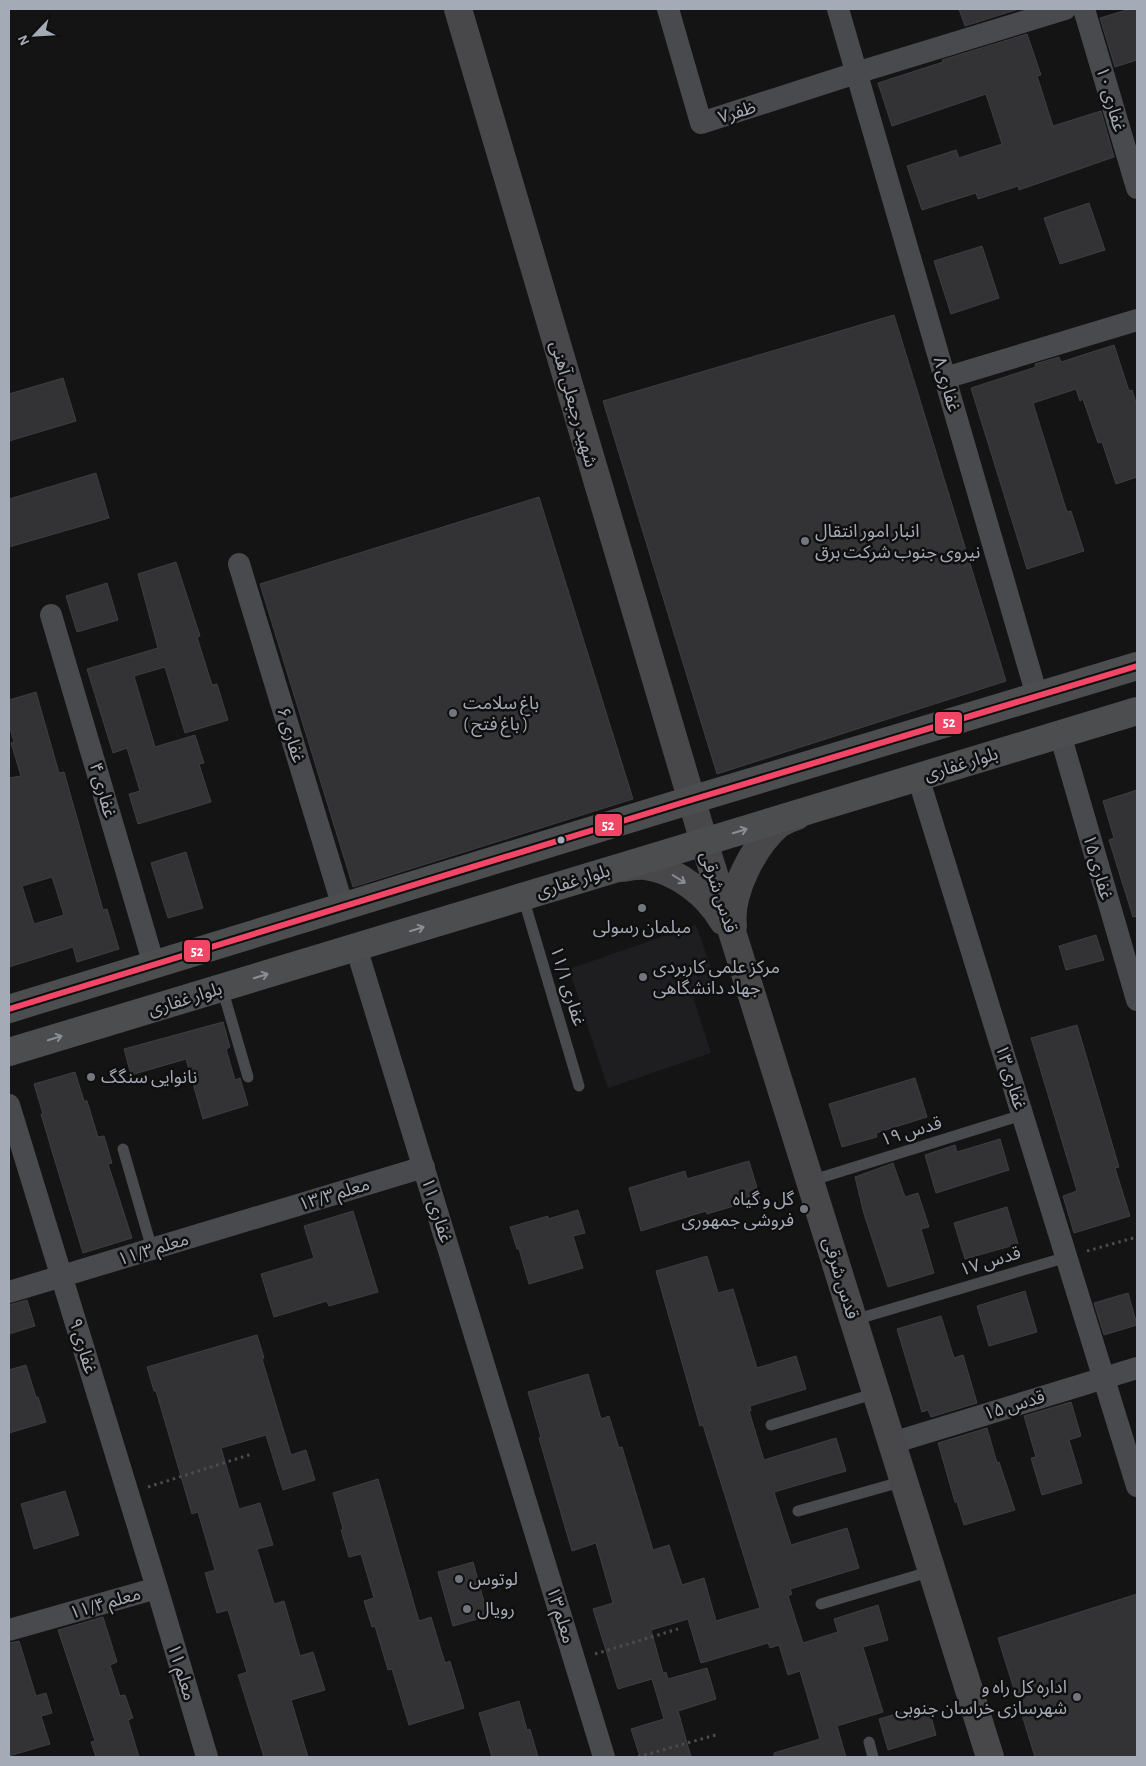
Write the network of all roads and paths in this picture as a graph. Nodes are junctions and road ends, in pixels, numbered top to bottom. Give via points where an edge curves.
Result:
1 (458, 9) edge
2 (668, 9) edge
3 (838, 9) edge
4 (1066, 9) edge
5 (1084, 9) edge
6 (856, 73) junction
7 (1137, 188) edge
8 (1137, 320) edge
9 (945, 378) junction
10 (240, 564) dead end
11 (51, 615) dead end
12 (1137, 666) edge
13 (1037, 696) junction
14 (1137, 711) edge
15 (1060, 734) junction
16 (918, 777) junction
17 (691, 800) junction
18 (810, 810) junction
19 (704, 842) junction
20 (616, 868) junction
21 (523, 896) junction
22 (343, 907) junction
23 (735, 942) junction
24 (356, 947) junction
25 (154, 965) junction
26 (222, 988) junction
27 (1137, 1000) edge
28 (9, 1009) edge
29 (9, 1052) edge
30 (248, 1077) dead end
31 (579, 1086) dead end
32 (9, 1105) edge
33 (1022, 1115) junction
34 (123, 1149) dead end
35 (424, 1167) junction
36 (810, 1181) junction
37 (244, 1221) joint
38 (1137, 1238) edge
39 (152, 1249) junction
40 (1067, 1257) junction
41 (62, 1276) junction
42 (9, 1292) edge
43 (854, 1320) junction
44 (1137, 1368) edge
45 (1104, 1378) junction
46 (876, 1393) junction
47 (771, 1425) dead end
48 (892, 1443) junction
49 (252, 1454) dead end
50 (517, 1474) joint
51 (904, 1480) junction
52 (1137, 1486) edge
53 (128, 1493) junction
54 (798, 1511) dead end
55 (932, 1571) junction
56 (157, 1588) junction
57 (821, 1604) dead end
58 (678, 1629) dead end
59 (9, 1630) edge
60 (574, 1660) junction
61 (719, 1734) dead end
62 (869, 1742) dead end
63 (208, 1757) edge
64 (604, 1757) edge
65 (638, 1757) edge
66 (873, 1757) edge
67 (990, 1757) edge

1 - 17 street, شهید رجبعلی آهنی
2 - 6 street, ظفر۷ via 702,123
3 - 6 street, غفاری ۸
4 - 6 street
5 - 7 street, غفاری ۱۰
6 - 9 street, غفاری ۸
8 - 9 street
9 - 13 street, غفاری ۸
10 - 22 street, غفاری ۶
11 - 25 street, غفاری ۴
12 - 13 main road
13 - 17 main road
14 - 15 main road, بلوار غفاری
15 - 16 main road, بلوار غفاری
15 - 27 street, غفاری ۱۵
16 - 18 main road, بلوار غفاری
16 - 33 street, غفاری ۱۳
17 - 19 street, قدس شرقی
17 - 22 main road
19 -> 18 main road, بلوار غفاری
18 - 23 street via 780,824 752,859 736,895 732,913
19 - 20 main road, بلوار غفاری
19 - 23 street, قدس شرقی
20 - 21 main road, بلوار غفاری
20 -> 23 street via 645,866 678,878 716,909
24 -> 21 main road, بلوار غفاری
21 - 31 lane, غفاری ۱۱/۱
22 - 25 main road
23 - 36 street, قدس شرقی
26 -> 24 main road, بلوار غفاری
24 - 35 street, غفاری ۱۱
25 - 28 main road
29 -> 26 main road, بلوار غفاری
26 - 30 lane
32 - 41 street, غفاری ۹
33 - 36 lane, قدس ۱۹
33 - 40 street, غفاری ۱۳
34 - 39 lane
35 - 37 street, معلم ۱۳/۳
35 - 50 street, غفاری ۱۱
36 - 43 street, قدس شرقی
37 - 39 street, معلم ۱۱/۳
38 - 40 path
39 - 41 street, معلم ۱۱/۳
40 - 43 lane, قدس ۱۷
40 - 45 street, غفاری ۱۳
41 - 42 street, معلم ۱۱/۳
41 - 53 street, غفاری ۹
43 - 46 street, قدس شرقی
44 - 45 street, قدس ۱۵
45 - 48 street, قدس ۱۵
45 - 52 street, غفاری ۱۳
46 - 47 lane
46 - 48 street, قدس شرقی
48 - 51 street, قدس شرقی
49 - 53 path
50 - 60 street, معلم ۱۳
51 - 54 lane
51 - 55 street, قدس شرقی
53 - 56 street, غفاری ۹
55 - 57 lane
55 - 67 street, قدس شرقی
56 - 59 street, معلم ۱۱/۴
56 - 63 street, معلم ۱۱
58 - 60 path
60 - 64 street, معلم ۱۳
61 - 65 path
62 - 66 lane

